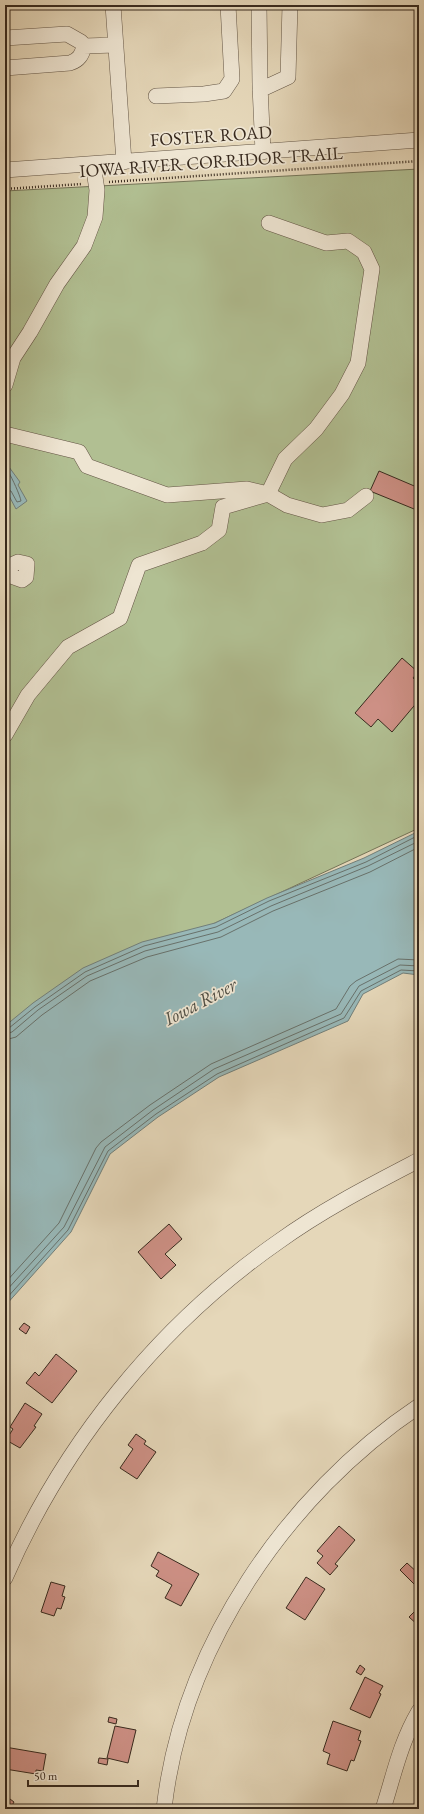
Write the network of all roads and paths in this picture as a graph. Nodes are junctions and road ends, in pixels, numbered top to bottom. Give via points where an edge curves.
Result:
1 (113, 5) edge
2 (228, 5) edge
3 (258, 5) edge
4 (290, 5) edge
5 (5, 38) edge
6 (116, 45) junction
7 (84, 46) junction
8 (5, 68) edge
9 (260, 90) junction
10 (156, 96) dead end
11 (419, 140) edge
12 (263, 152) junction
13 (419, 161) edge
14 (124, 162) junction
15 (93, 164) junction
16 (5, 170) edge
17 (96, 183) junction
18 (5, 189) edge
19 (269, 223) dead end
20 (5, 385) edge
21 (5, 434) edge
22 (268, 494) junction
23 (366, 496) dead end
24 (5, 735) edge
25 (419, 1160) edge
26 (419, 1406) edge
27 (5, 1578) edge
28 (419, 1711) edge
29 (164, 1809) edge
30 (383, 1809) edge

1 - 6 street
2 - 10 street via 232,79 224,91
3 - 9 street
4 - 9 street via 288,77
5 - 7 street via 67,34
6 - 7 street
6 - 14 street
7 - 8 street via 77,61 70,63
9 - 12 street
11 - 12 street, FOSTER ROAD
12 - 14 street, FOSTER ROAD
13 - 17 path, IOWA RIVER CORRIDOR TRAIL
14 - 15 street, FOSTER ROAD
15 - 16 street, FOSTER ROAD
15 - 17 street
17 - 18 path, IOWA RIVER CORRIDOR TRAIL
17 - 20 street via 95,217 84,246 57,284 13,358
19 - 22 street via 326,244 348,241 364,252 372,269 358,363 342,394 316,428 285,459
21 - 22 street via 79,452 87,466 167,496 247,489
22 - 23 street via 287,505 322,515 348,510
22 - 24 street via 223,506 220,530 202,543 140,565 120,618 68,647 28,695
25 - 27 street via 360,1191 278,1242 195,1308 142,1364 102,1412 40,1506
26 - 29 street via 352,1460 318,1492 287,1527 246,1585 212,1647 194,1690 172,1765
28 - 30 street via 402,1744

